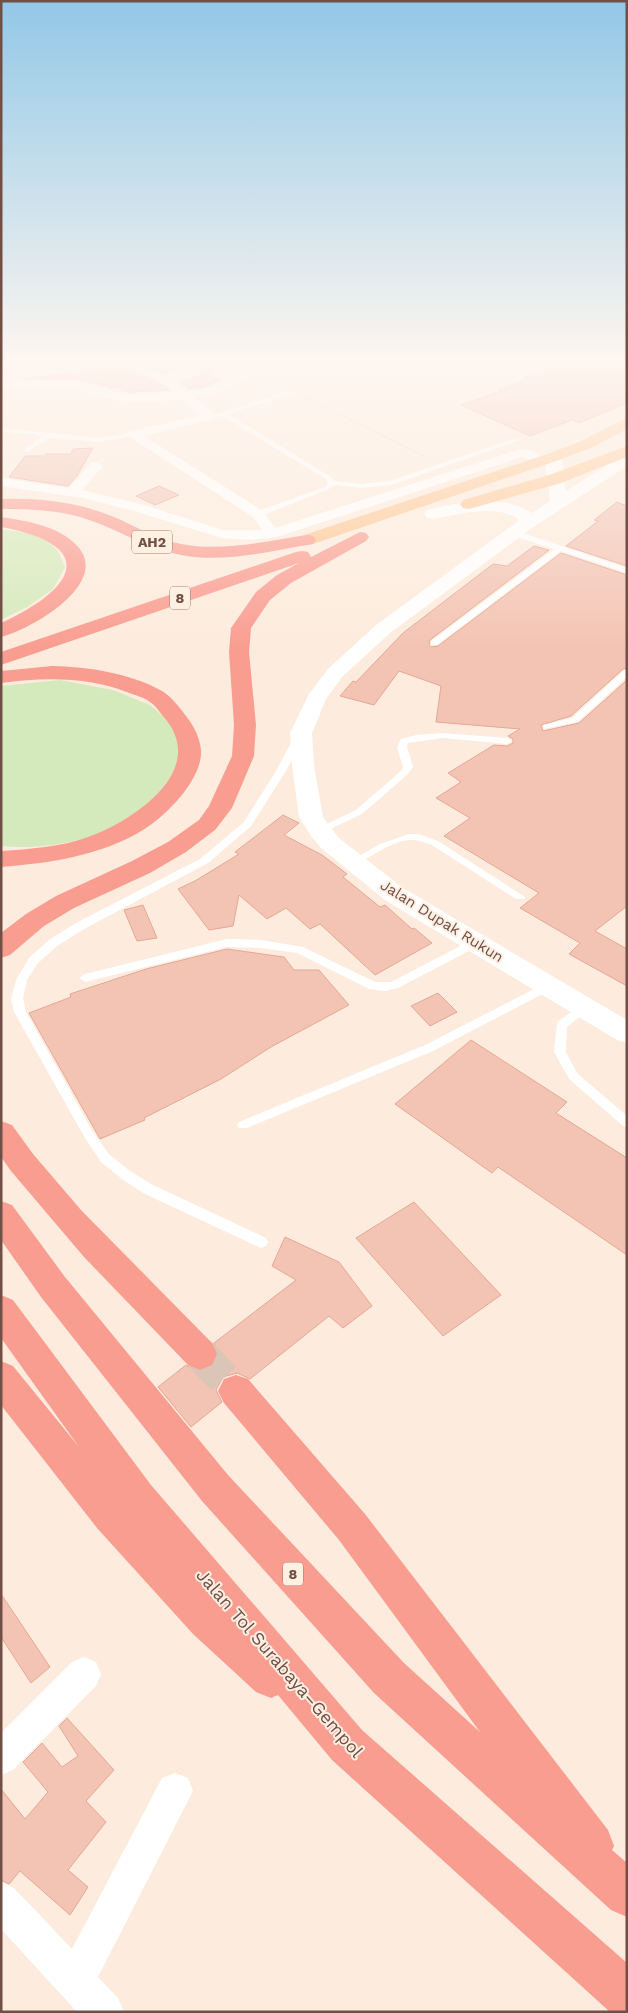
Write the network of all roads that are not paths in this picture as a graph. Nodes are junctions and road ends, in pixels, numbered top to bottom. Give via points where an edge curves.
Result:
1 (172, 460) edge
2 (297, 460) edge
3 (456, 460) edge
4 (500, 460) edge
5 (544, 460) edge
6 (547, 460) edge
7 (619, 460) edge
8 (623, 460) edge
9 (96, 466) dead end
10 (555, 479) junction
11 (1, 482) edge
12 (332, 483) junction
13 (73, 492) junction
14 (559, 502) junction
15 (1, 504) edge
16 (258, 514) junction
17 (433, 514) junction
18 (1, 522) edge
19 (520, 528) junction
20 (272, 534) junction
21 (360, 536) junction
22 (307, 540) junction
23 (560, 548) junction
24 (627, 571) edge
25 (1, 631) edge
26 (1, 640) edge
27 (434, 643) dead end
28 (1, 659) edge
29 (627, 672) edge
30 (1, 677) edge
31 (546, 727) dead end
32 (301, 732) junction
33 (507, 741) dead end
34 (319, 831) junction
35 (1, 859) edge
36 (354, 862) junction
37 (520, 897) dead end
38 (476, 942) junction
39 (1, 949) edge
40 (85, 978) dead end
41 (548, 986) junction
42 (584, 1007) junction
43 (627, 1033) edge
44 (627, 1124) edge
45 (243, 1125) dead end
46 (1, 1133) edge
47 (1, 1214) edge
48 (261, 1242) dead end
49 (1, 1310) edge
50 (200, 1354) tunnel mouth
51 (1, 1377) edge
52 (236, 1391) tunnel mouth
53 (84, 1674) dead end
54 (347, 1745) junction
55 (1, 1758) edge
56 (175, 1791) dead end
57 (627, 1893) edge
58 (1, 1900) edge
59 (76, 1980) junction
60 (627, 1995) edge
61 (104, 2012) edge

1 - 16 street
2 - 12 lane via 329,478
3 - 12 lane via 376,486
4 - 20 street
5 - 22 main road
6 - 10 main road
7 - 10 main road, Jalan Dupak Rukun
8 - 14 main road, Jalan Dupak Rukun
9 - 13 street
10 - 14 main road
10 - 17 main road, Jalan Dupak Rukun
11 - 13 street
12 - 16 lane via 327,488
13 - 20 street via 139,508 211,532 236,536
14 - 19 main road, Jalan Dupak Rukun
15 - 22 highway, AH2 via 68,507 100,517 160,545 190,551 232,552
16 - 20 street
17 - 19 main road via 501,506 525,516
17 - 21 main road, Jalan Dupak Rukun
18 - 25 highway via 22,525 68,544 77,565 62,594 41,611
19 - 23 lane
19 - 32 main road, Jalan Dupak Rukun via 383,629 335,672 316,698
21 - 28 highway, 8
21 - 39 highway via 284,579 264,596 240,628 245,725 243,756 220,808 206,825 177,847 35,920
22 - 26 highway, 8
23 - 24 lane
23 - 27 lane
29 - 31 lane via 574,720
30 - 35 highway via 26,673 75,673 115,680 156,697 181,722 190,750 182,778 158,808 130,828 100,842 46,856
32 - 34 main road, Jalan Dupak Rukun via 310,817
32 - 48 lane via 248,824 204,861 53,943 34,960 22,980 17,998 20,1012 105,1158 148,1189
33 - 34 lane via 436,736 417,737 404,742 402,747 408,767 404,774 359,812
34 - 36 main road, Jalan Dupak Rukun
36 - 37 lane via 405,839 424,839
36 - 38 main road, Jalan Dupak Rukun via 394,894
38 - 40 lane via 394,986 385,987 373,986 298,950 235,943
38 - 41 main road, Jalan Dupak Rukun
41 - 42 main road, Jalan Dupak Rukun
41 - 45 lane via 429,1048
42 - 43 main road, Jalan Dupak Rukun
42 - 44 lane via 560,1025 560,1052 573,1076
46 - 50 highway via 71,1219
47 - 57 highway, 8 via 53,1287 215,1488 389,1678
49 - 54 highway, Jalan Tol Surabaya–Gempol via 138,1498
51 - 54 highway via 110,1516 207,1620
52 - 57 highway via 352,1527
53 - 55 street
54 - 60 highway, Jalan Tol Surabaya–Gempol
56 - 59 street
58 - 59 street
59 - 61 street

